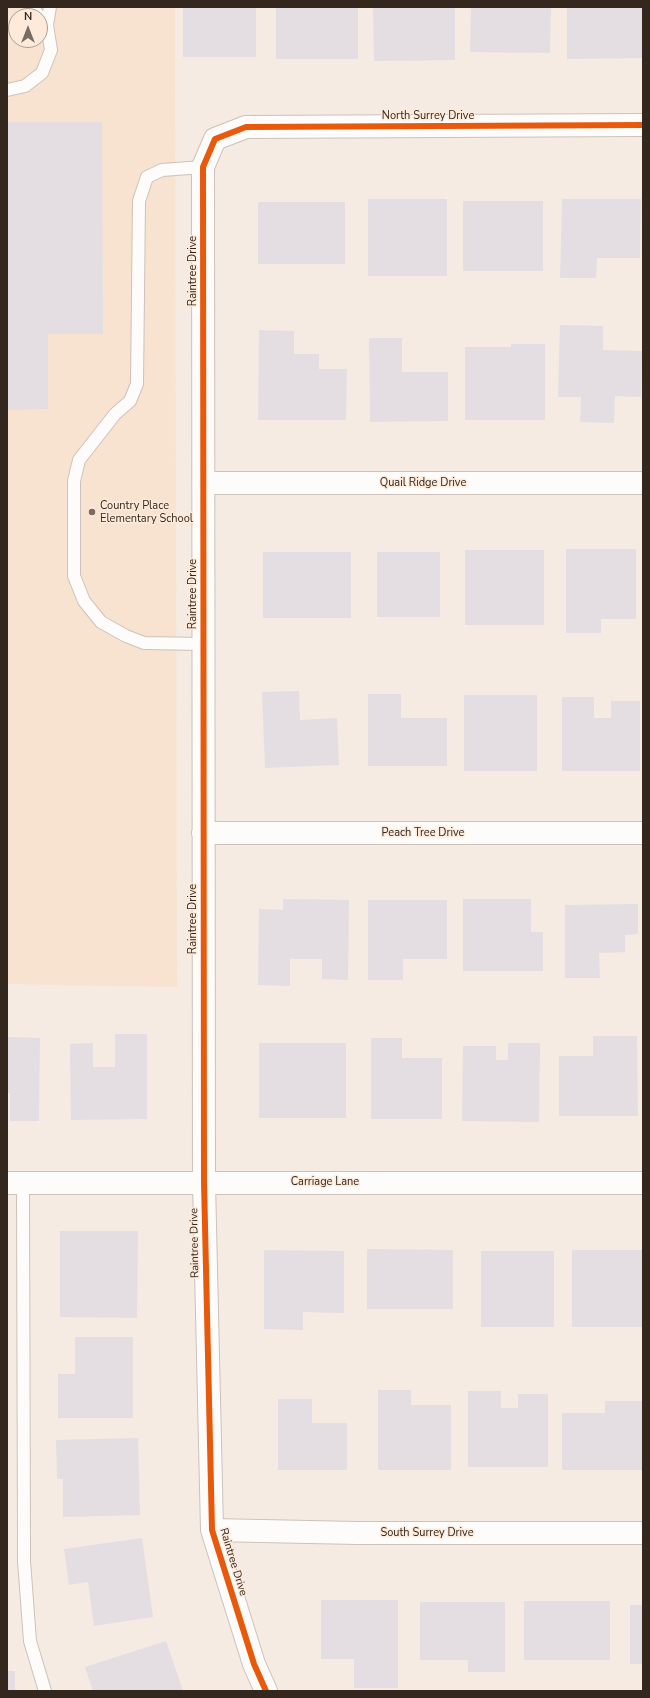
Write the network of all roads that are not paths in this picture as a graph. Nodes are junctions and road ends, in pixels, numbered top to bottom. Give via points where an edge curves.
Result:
1 (48, 40) edge
2 (7, 90) edge
3 (643, 125) edge
4 (215, 139) joint
5 (202, 167) junction
6 (204, 483) junction
7 (643, 483) edge
8 (203, 644) junction
9 (202, 833) junction
10 (643, 833) edge
11 (204, 1182) junction
12 (15, 1183) edge
13 (643, 1183) edge
14 (212, 1530) junction
15 (643, 1533) edge
16 (45, 1691) edge
17 (266, 1691) edge

1 - 2 lane via 51,50 42,73 25,86
3 - 4 street, North Surrey Drive via 246,127
4 - 5 street, Raintree Drive
5 - 6 street, Raintree Drive
5 - 8 lane via 162,170 147,177 139,201 137,384 130,401 115,414 79,460 74,481 74,576 84,601 101,622 126,636 144,643
6 - 7 street, Quail Ridge Drive
6 - 8 street, Raintree Drive
8 - 9 street, Raintree Drive
9 - 10 street, Peach Tree Drive
9 - 11 street, Raintree Drive
11 - 12 street, Carriage Lane
11 - 13 street, Carriage Lane
11 - 14 street, Raintree Drive
12 - 16 lane via 24,1560 30,1641
14 - 15 street, South Surrey Drive
14 - 17 street, Raintree Drive via 254,1664

